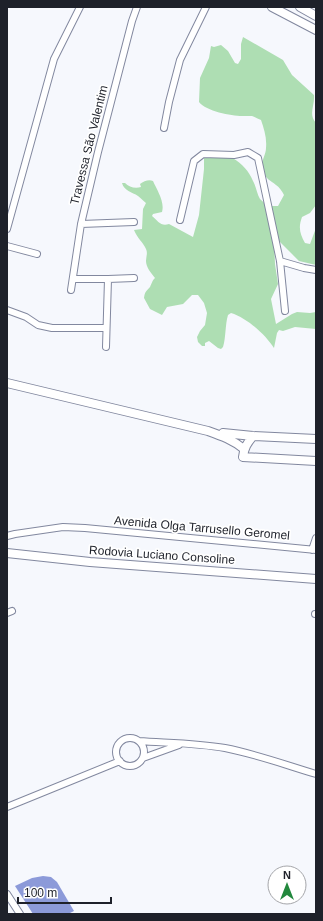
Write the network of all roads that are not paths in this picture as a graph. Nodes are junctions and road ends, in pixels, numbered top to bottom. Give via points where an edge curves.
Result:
1 (80, 7) edge
2 (137, 7) edge
3 (206, 7) edge
4 (272, 7) edge
5 (300, 7) edge
6 (316, 16) edge
7 (316, 30) edge
8 (164, 128) dead end
9 (180, 220) dead end
10 (134, 222) dead end
11 (81, 224) junction
12 (7, 229) edge
13 (7, 246) edge
14 (37, 254) dead end
15 (280, 261) junction
16 (316, 270) edge
17 (134, 278) dead end
18 (73, 279) junction
19 (108, 279) junction
20 (71, 290) dead end
21 (7, 310) edge
22 (285, 311) dead end
23 (106, 328) junction
24 (106, 347) dead end
25 (7, 383) edge
26 (208, 431) junction
27 (253, 436) junction
28 (316, 439) edge
29 (244, 453) junction
30 (316, 461) edge
31 (7, 536) edge
32 (316, 538) edge
33 (314, 550) edge
34 (7, 553) edge
35 (316, 579) edge
36 (139, 741) junction
37 (183, 743) junction
38 (143, 758) junction
39 (120, 761) junction
40 (316, 774) edge
41 (7, 808) edge
42 (7, 894) edge
43 (20, 914) edge

1 - 12 street via 54,59
2 - 11 street, Travessa São Valentim
3 - 8 street via 180,60
4 - 7 main road
5 - 6 main road
9 - 15 street via 194,162 202,154 234,155 248,152 258,158
10 - 11 street
11 - 18 street, Travessa São Valentim
13 - 14 street
15 - 16 street
15 - 22 street
17 - 19 street
18 - 19 street
18 - 20 street, Travessa São Valentim
19 - 23 street
21 - 23 street via 38,325 52,328
23 - 24 street
25 - 26 main road
26 - 27 main road
26 - 29 main road via 229,438 237,443
27 - 28 main road
27 - 29 main road via 247,443
29 - 30 main road
31 - 33 street, Avenida Olga Tarrusello Geromel via 63,527 85,528
32 - 33 street
34 - 35 main road, Rodovia Luciano Consoline via 112,564
36 - 37 street
36 - 38 street via 144,749
36 - 39 street via 126,739 119,744 116,753
37 - 38 street
37 - 40 street via 246,753
38 - 39 street via 141,762 132,766
39 - 41 street
42 - 43 street

